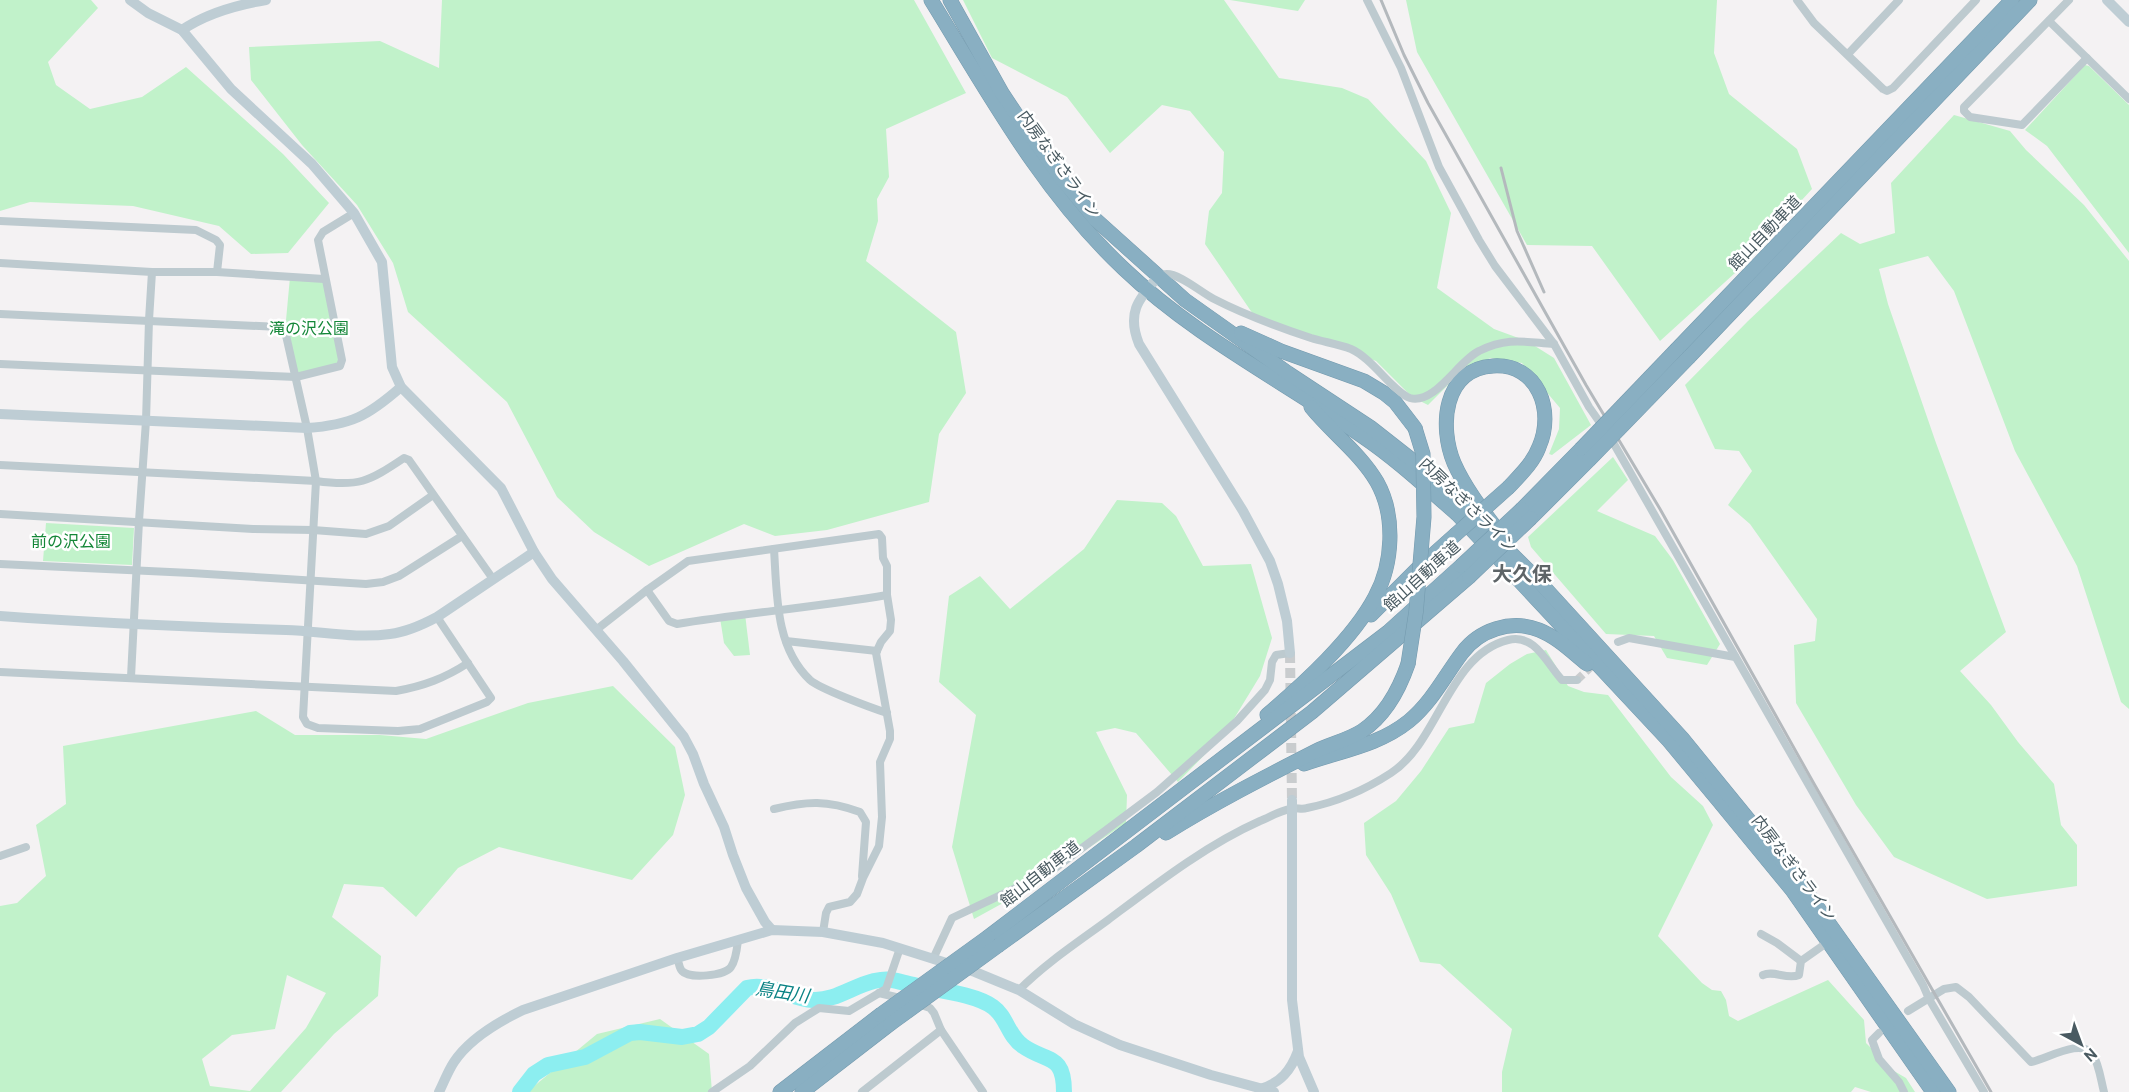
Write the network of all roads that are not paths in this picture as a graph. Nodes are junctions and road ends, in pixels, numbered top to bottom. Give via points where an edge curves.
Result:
1 (130, 0) edge
2 (266, 0) edge
3 (931, 0) edge
4 (950, 0) edge
5 (1367, 0) edge
6 (1797, 0) edge
7 (1899, 0) edge
8 (1976, 0) edge
9 (2012, 0) edge
10 (2030, 0) edge
11 (2069, 0) edge
12 (2107, 0) edge
13 (2049, 21) junction
14 (2129, 22) edge
15 (182, 30) junction
16 (1848, 54) junction
17 (2087, 58) junction
18 (2128, 95) edge
19 (354, 213) junction
20 (0, 221) edge
21 (0, 263) edge
22 (152, 272) junction
23 (217, 272) junction
24 (1158, 277) junction
25 (324, 279) junction
26 (1147, 290) junction
27 (0, 314) edge
28 (149, 320) junction
29 (1215, 321) junction
30 (1554, 344) junction
31 (1683, 353) junction
32 (0, 364) edge
33 (147, 372) junction
34 (296, 377) junction
35 (401, 387) junction
36 (1303, 397) junction
37 (0, 414) edge
38 (146, 421) junction
39 (307, 429) junction
40 (0, 465) edge
41 (142, 472) junction
42 (316, 481) junction
43 (433, 495) junction
44 (0, 514) edge
45 (139, 521) junction
46 (313, 530) junction
47 (462, 536) junction
48 (774, 549) junction
49 (534, 552) junction
50 (0, 564) edge
51 (137, 571) junction
52 (1465, 572) junction
53 (1535, 577) junction
54 (493, 579) junction
55 (310, 580) junction
56 (647, 590) junction
57 (887, 595) junction
58 (778, 609) junction
59 (0, 616) edge
60 (437, 617) junction
61 (135, 625) junction
62 (596, 630) junction
63 (308, 631) junction
64 (786, 641) junction
65 (1618, 642) dead end
66 (877, 651) junction
67 (1290, 653) joint
68 (1735, 657) junction
69 (1327, 658) junction
70 (468, 663) junction
71 (0, 672) edge
72 (131, 677) junction
73 (1577, 680) dead end
74 (1615, 685) junction
75 (306, 687) junction
76 (886, 712) junction
77 (1248, 787) junction
78 (1173, 797) junction
79 (1292, 804) junction
80 (774, 809) dead end
81 (26, 847) dead end
82 (1, 853) edge
83 (863, 878) junction
84 (772, 930) junction
85 (823, 932) junction
86 (1016, 933) junction
87 (1761, 934) dead end
88 (738, 940) junction
89 (993, 941) junction
90 (1828, 942) junction
91 (900, 948) junction
92 (678, 958) junction
93 (933, 959) junction
94 (1801, 961) junction
95 (1763, 975) dead end
96 (1019, 990) junction
97 (879, 993) junction
98 (1929, 999) junction
99 (1908, 1011) dead end
100 (885, 1020) junction
101 (941, 1030) junction
102 (1879, 1033) dead end
103 (1298, 1050) junction
104 (1260, 1089) junction
105 (439, 1092) edge
106 (712, 1092) edge
107 (780, 1092) edge
108 (801, 1092) edge
109 (862, 1092) edge
110 (983, 1092) edge
111 (1274, 1092) edge
112 (1313, 1092) edge
113 (1904, 1092) edge
114 (1933, 1092) edge
115 (1949, 1092) edge
116 (1983, 1092) edge
117 (2104, 1092) edge

1 - 15 street
2 - 15 street via 200,18
3 - 26 highway, 内房なぎさライン via 1013,135 1051,189 1086,231
4 - 24 highway, 内房なぎさライン via 1002,93 1060,178 1095,219
5 - 30 street via 1401,68 1439,167 1495,266
6 - 16 street via 1814,23
7 - 16 street
8 - 16 street via 1887,91
9 - 31 highway, 館山自動車道
10 - 31 highway, 館山自動車道
11 - 13 street
12 - 14 street
13 - 17 street
13 - 17 street via 1964,107 1967,115 2022,125
15 - 19 street via 231,89 312,164
17 - 18 street
19 - 25 street via 323,232 318,240
19 - 35 street via 382,262 392,367
20 - 23 street via 196,230 219,245
21 - 22 street
22 - 23 street
22 - 28 street
23 - 25 street
24 - 26 street
24 - 29 highway, 内房なぎさライン
24 - 30 street via 1177,276 1212,298 1257,318 1351,349 1410,398 1431,393 1477,351 1507,340
25 - 34 street via 342,360 340,366
26 - 36 highway, 内房なぎさライン
26 - 67 street via 1133,317 1133,329 1270,561 1287,621
27 - 28 street
28 - 33 street
28 - 34 street via 280,327 285,332
29 - 53 highway, 内房なぎさライン via 1419,465
29 - 77 highway, bridge via 1281,351 1364,381 1384,393 1415,428 1423,454 1424,517 1417,603 1408,664 1401,682 1389,704 1362,731
30 - 68 street via 1620,452
31 - 52 highway, 館山自動車道, bridge
32 - 33 street
33 - 34 street
33 - 38 street
34 - 39 street
35 - 39 street via 360,418
35 - 49 street via 501,488
36 - 69 highway via 1378,483 1389,524 1390,548 1376,596
36 - 74 highway, 内房なぎさライン via 1393,459 1457,514
37 - 38 street
38 - 39 street
38 - 41 street
39 - 42 street
40 - 41 street
41 - 42 street
41 - 45 street
42 - 43 street via 351,485 363,482 404,458
42 - 46 street
43 - 46 street via 389,526 366,534
43 - 47 street
44 - 45 street
45 - 46 street
45 - 51 street
46 - 55 street
47 - 54 street
47 - 55 street via 383,582
48 - 56 street via 688,561
48 - 57 street via 879,534 887,566
48 - 58 street
49 - 54 street
49 - 62 street
50 - 51 street
51 - 55 street
51 - 61 street
52 - 78 highway, 館山自動車道
52 - 86 highway, 館山自動車道 via 1312,712
53 - 69 highway, bridge via 1488,518 1462,479 1454,461 1445,420 1451,393 1475,370 1508,367 1530,379 1540,393 1546,416 1539,449 1509,487 1455,535 1417,568
53 - 115 highway, 内房なぎさライン via 1682,738 1801,884
54 - 60 street
55 - 63 street
56 - 58 street via 669,621 676,624
56 - 62 street
57 - 58 street
57 - 66 street via 890,631
58 - 64 street
59 - 61 street
60 - 63 street via 393,634
60 - 70 street
61 - 63 street
61 - 72 street
62 - 84 street via 684,737 746,888
63 - 75 street
64 - 66 street
64 - 76 street via 811,681
65 - 68 street via 1629,638
66 - 76 street
67 - 93 street via 1276,655 1265,690 1237,721 1157,792 1050,872 952,918
68 - 98 street
69 - 78 highway via 1295,691
70 - 75 street via 446,677 396,691
70 - 75 street via 491,698 420,729 318,728 307,724 303,717
71 - 72 street
72 - 75 street
73 - 79 street via 1562,680 1529,642 1510,639 1488,647 1469,664 1408,759 1393,772 1339,800 1304,809
74 - 77 highway via 1538,629 1515,625 1496,628 1463,651 1431,700 1387,736
74 - 90 highway, 内房なぎさライン via 1718,800 1792,890
76 - 83 street via 890,739 880,762 879,846
77 - 86 highway via 1148,844
78 - 89 highway, 館山自動車道 via 1125,831
79 - 96 street via 1223,839 1086,936
79 - 103 street via 1292,1000
80 - 83 street via 817,802 860,812 866,822
81 - 82 street
83 - 85 street via 850,902 829,907
84 - 85 street
84 - 88 street
85 - 91 street
86 - 89 highway, 館山自動車道
87 - 94 street
88 - 92 street
88 - 92 street via 735,959 725,972 710,976 686,974
89 - 100 highway, 館山自動車道, bridge
90 - 94 street
90 - 114 highway, 内房なぎさライン
91 - 93 street
91 - 97 street via 886,989
92 - 105 street via 500,1021 455,1061
93 - 96 street
94 - 95 street via 1799,975 1793,978
96 - 104 street via 1074,1024 1120,1045
97 - 101 street via 930,1008
97 - 106 street via 849,1011 819,1008 795,1023 750,1066
98 - 99 street
98 - 116 street
98 - 117 street via 1944,989 1956,987 2031,1062 2078,1046 2087,1049 2094,1056
100 - 107 highway, 館山自動車道
100 - 108 highway, 館山自動車道
101 - 109 street
101 - 110 street
102 - 113 street via 1872,1040 1879,1059
103 - 104 street via 1281,1079
103 - 112 street
104 - 111 street

